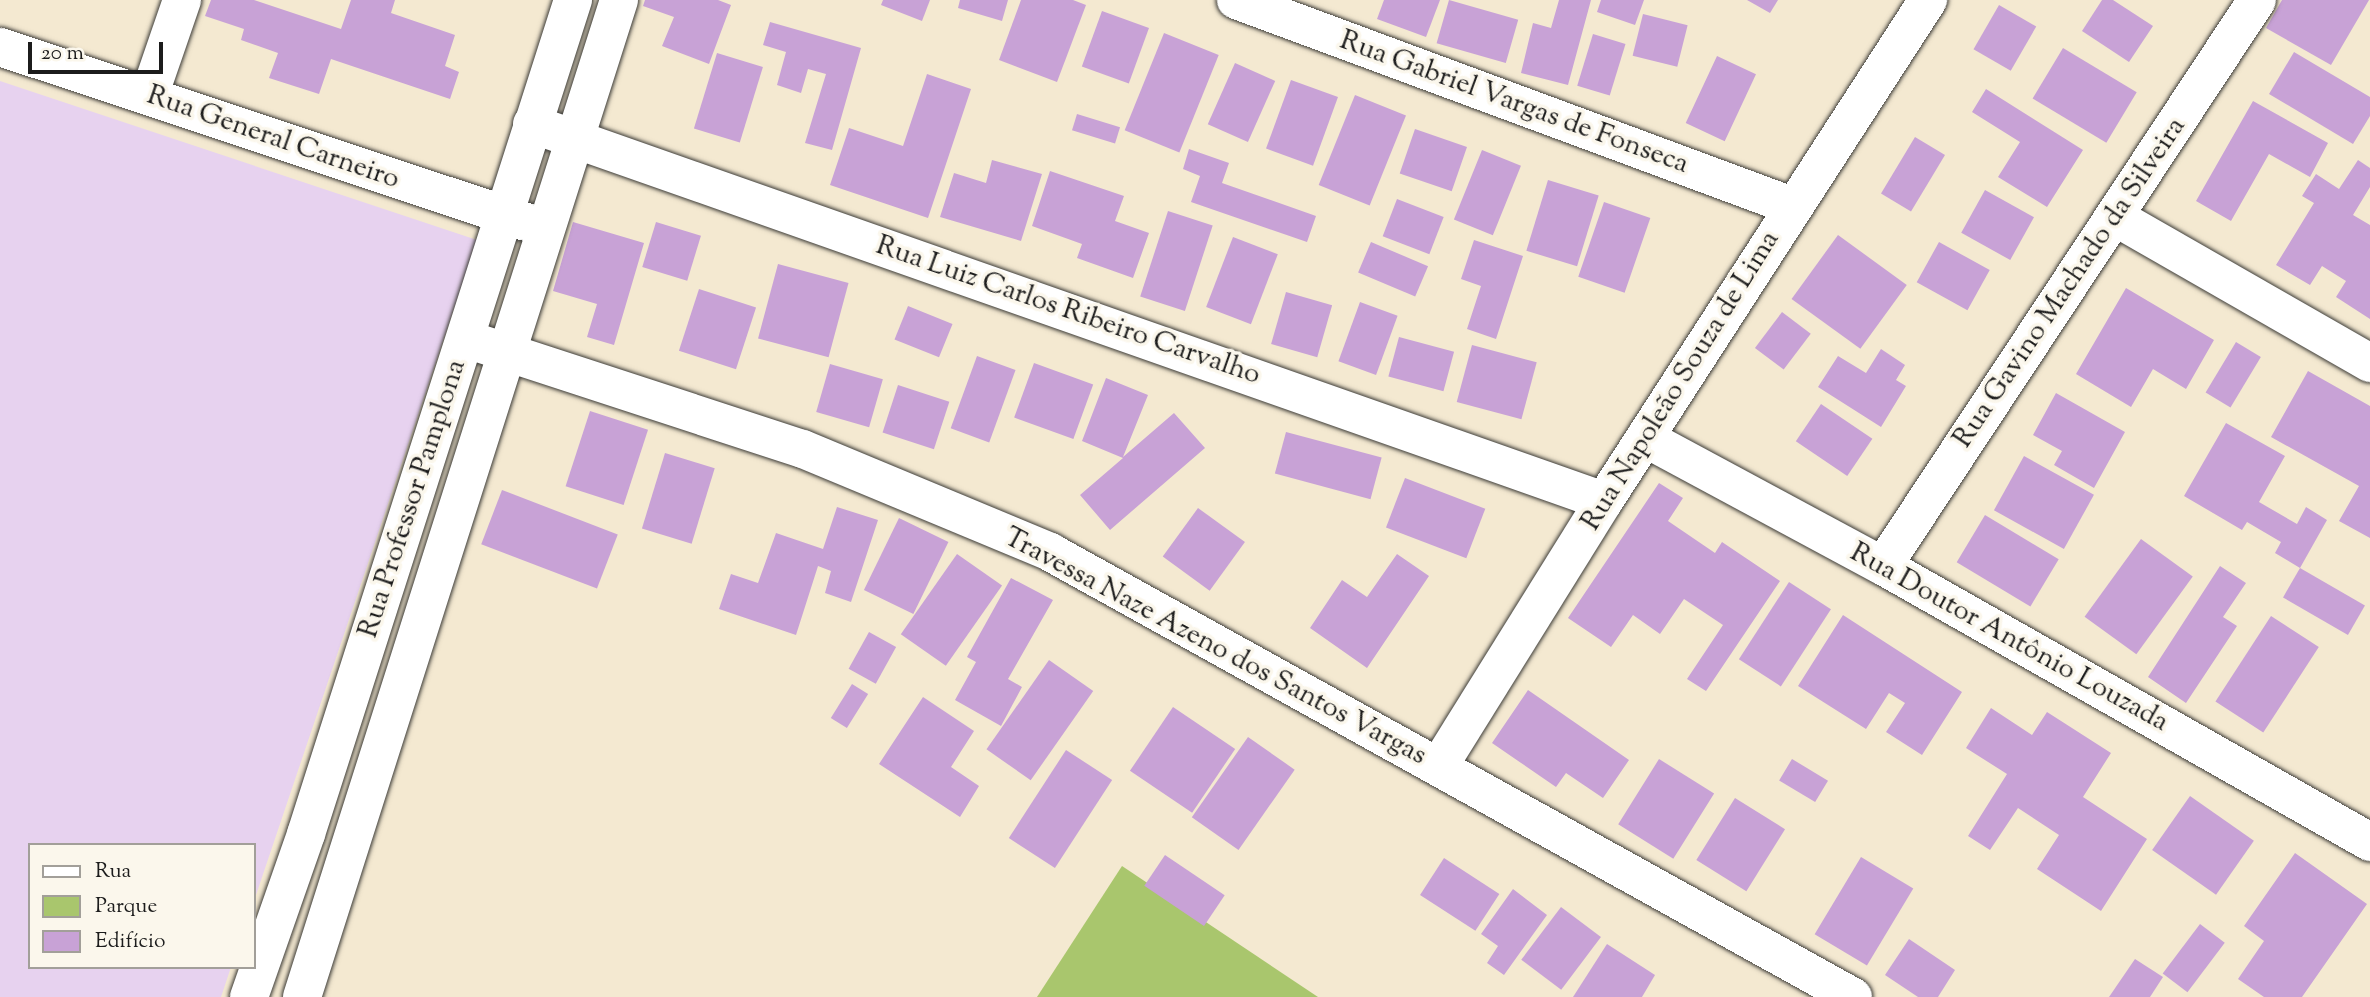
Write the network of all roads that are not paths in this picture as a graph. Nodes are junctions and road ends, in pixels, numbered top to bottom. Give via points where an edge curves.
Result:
1 (182, 0) edge
2 (573, 0) edge
3 (620, 0) edge
4 (1236, 0) edge
5 (1927, 0) edge
6 (2257, 0) edge
7 (0, 47) edge
8 (149, 96) junction
9 (532, 124) junction
10 (573, 136) junction
11 (1792, 206) junction
12 (502, 215) junction
13 (2115, 217) junction
14 (547, 227) junction
15 (466, 339) junction
16 (510, 350) junction
17 (2370, 363) edge
18 (1645, 438) junction
19 (1604, 501) junction
20 (1883, 566) junction
21 (1439, 766) junction
22 (306, 834) junction
23 (2370, 842) edge
24 (352, 849) junction
25 (249, 997) edge
26 (302, 997) edge
27 (1853, 997) edge

1 - 8 street
2 - 9 street, Rua Professor Pamplona
3 - 10 street, Rua Professor Pamplona
4 - 11 street, Rua Gabriel Vargas de Fonseca
5 - 11 street, Rua Napoleão Souza de Lima
6 - 13 street, Rua Gavino Machado da Silveira
7 - 8 street, Rua General Carneiro
8 - 12 street, Rua General Carneiro
9 - 10 street, Rua Luiz Carlos Ribeiro Carvalho
9 - 12 street, Rua Professor Pamplona
10 - 14 street, Rua Professor Pamplona
10 - 19 street, Rua Luiz Carlos Ribeiro Carvalho
11 - 18 street, Rua Napoleão Souza de Lima
12 - 14 street, Rua General Carneiro
12 - 15 street, Rua Professor Pamplona
13 - 17 street
13 - 20 street, Rua Gavino Machado da Silveira
14 - 16 street, Rua Professor Pamplona
15 - 16 street, Travessa Naze Azeno dos Santos Vargas
15 - 22 street, Rua Professor Pamplona via 395,543
16 - 21 street, Travessa Naze Azeno dos Santos Vargas via 803,450 1049,552
16 - 24 street, Rua Professor Pamplona
18 - 19 street, Rua Napoleão Souza de Lima
18 - 20 street, Rua Doutor Antônio Louzada
19 - 21 street, Rua Napoleão Souza de Lima
20 - 23 street, Rua Doutor Antônio Louzada
21 - 27 street, Travessa Naze Azeno dos Santos Vargas
22 - 24 street
22 - 25 street, Rua Professor Pamplona
24 - 26 street, Rua Professor Pamplona

